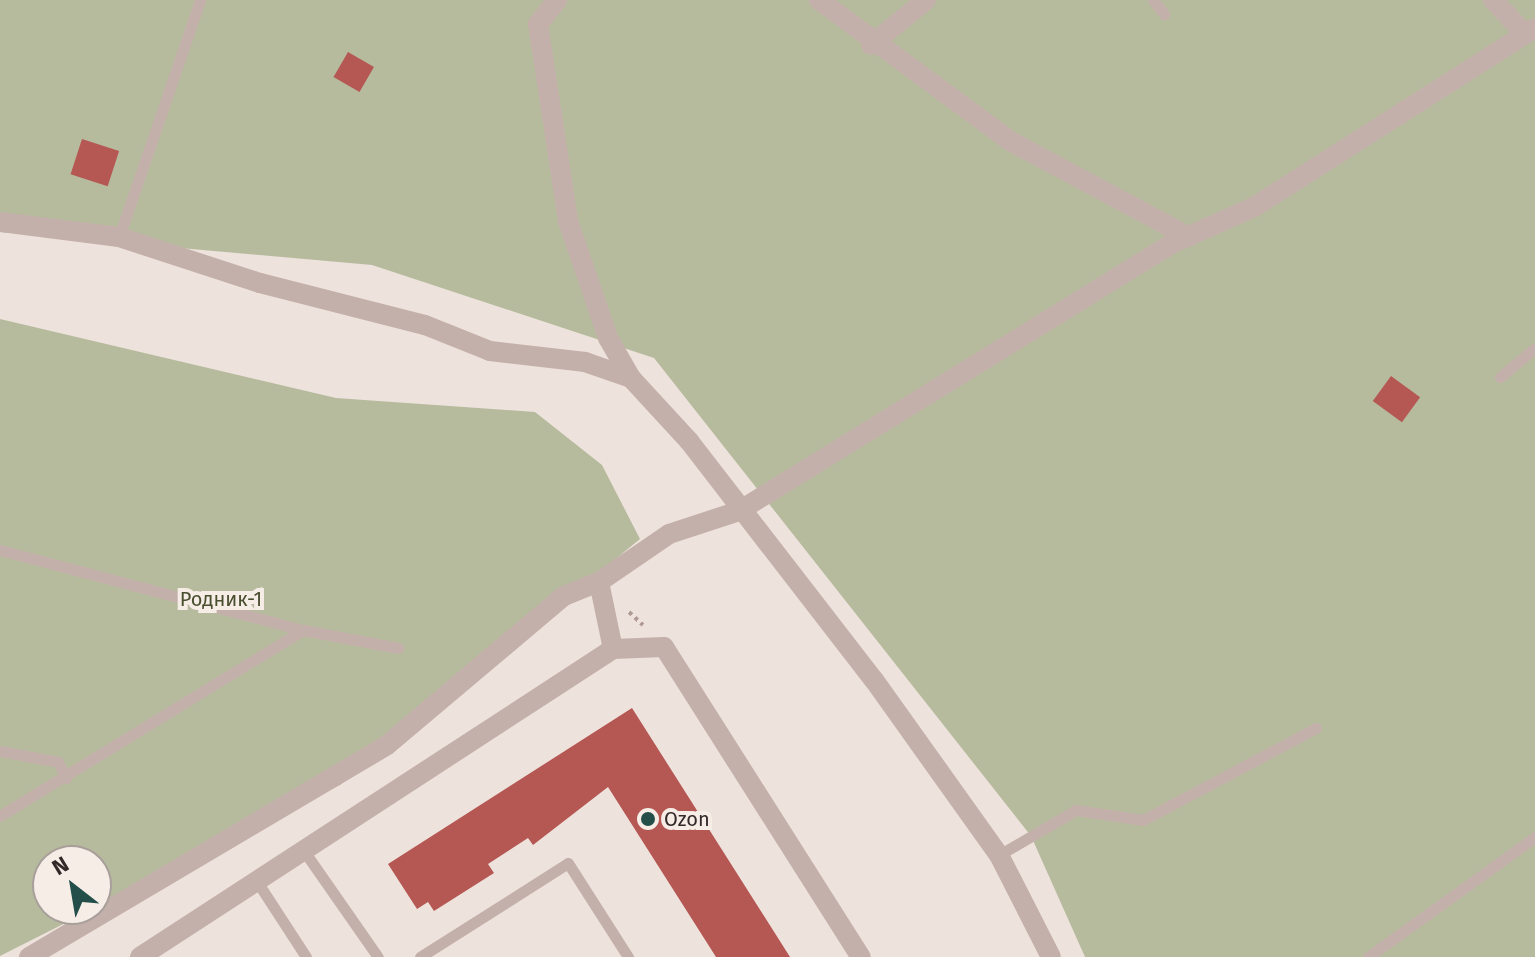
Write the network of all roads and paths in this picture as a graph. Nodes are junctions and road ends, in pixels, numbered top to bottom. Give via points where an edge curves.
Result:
1 (200, 0) edge
2 (557, 0) edge
3 (819, 0) edge
4 (926, 0) edge
5 (1153, 0) edge
6 (1493, 0) edge
7 (1164, 14) dead end
8 (1530, 31) edge
9 (871, 45) junction
10 (0, 222) edge
11 (119, 237) junction
12 (1189, 237) junction
13 (1535, 348) edge
14 (1500, 377) dead end
15 (631, 378) junction
16 (739, 511) junction
17 (0, 550) edge
18 (599, 582) junction
19 (303, 630) junction
20 (664, 647) junction
21 (398, 648) dead end
22 (613, 649) junction
23 (1316, 728) dead end
24 (0, 751) edge
25 (66, 778) junction
26 (0, 816) edge
27 (1535, 837) edge
28 (304, 851) junction
29 (999, 855) junction
30 (258, 883) junction
31 (29, 957) edge
32 (140, 957) edge
33 (306, 957) edge
34 (378, 957) edge
35 (420, 957) edge
36 (628, 957) edge
37 (861, 957) edge
38 (1051, 957) edge
39 (1368, 957) edge

1 - 11 lane
2 - 15 street via 538,24 568,221 598,313
3 - 9 street
4 - 9 street
5 - 7 lane
6 - 8 street
8 - 12 street via 1254,207
9 - 12 street via 1010,141
10 - 11 street
11 - 15 street via 260,283 425,325 490,351 585,362
12 - 16 street
13 - 14 lane
15 - 16 street
16 - 18 street via 669,534
16 - 29 street
17 - 19 lane
18 - 20 path
18 - 22 street
18 - 31 street via 564,596 387,745
19 - 21 lane
19 - 25 lane
20 - 22 street
20 - 37 street
22 - 28 street
23 - 29 lane via 1143,820 1076,810
24 - 25 lane via 58,762
25 - 26 lane
27 - 39 lane
28 - 30 street
28 - 34 lane
29 - 38 street
30 - 32 street
30 - 33 lane
35 - 36 lane via 568,863

